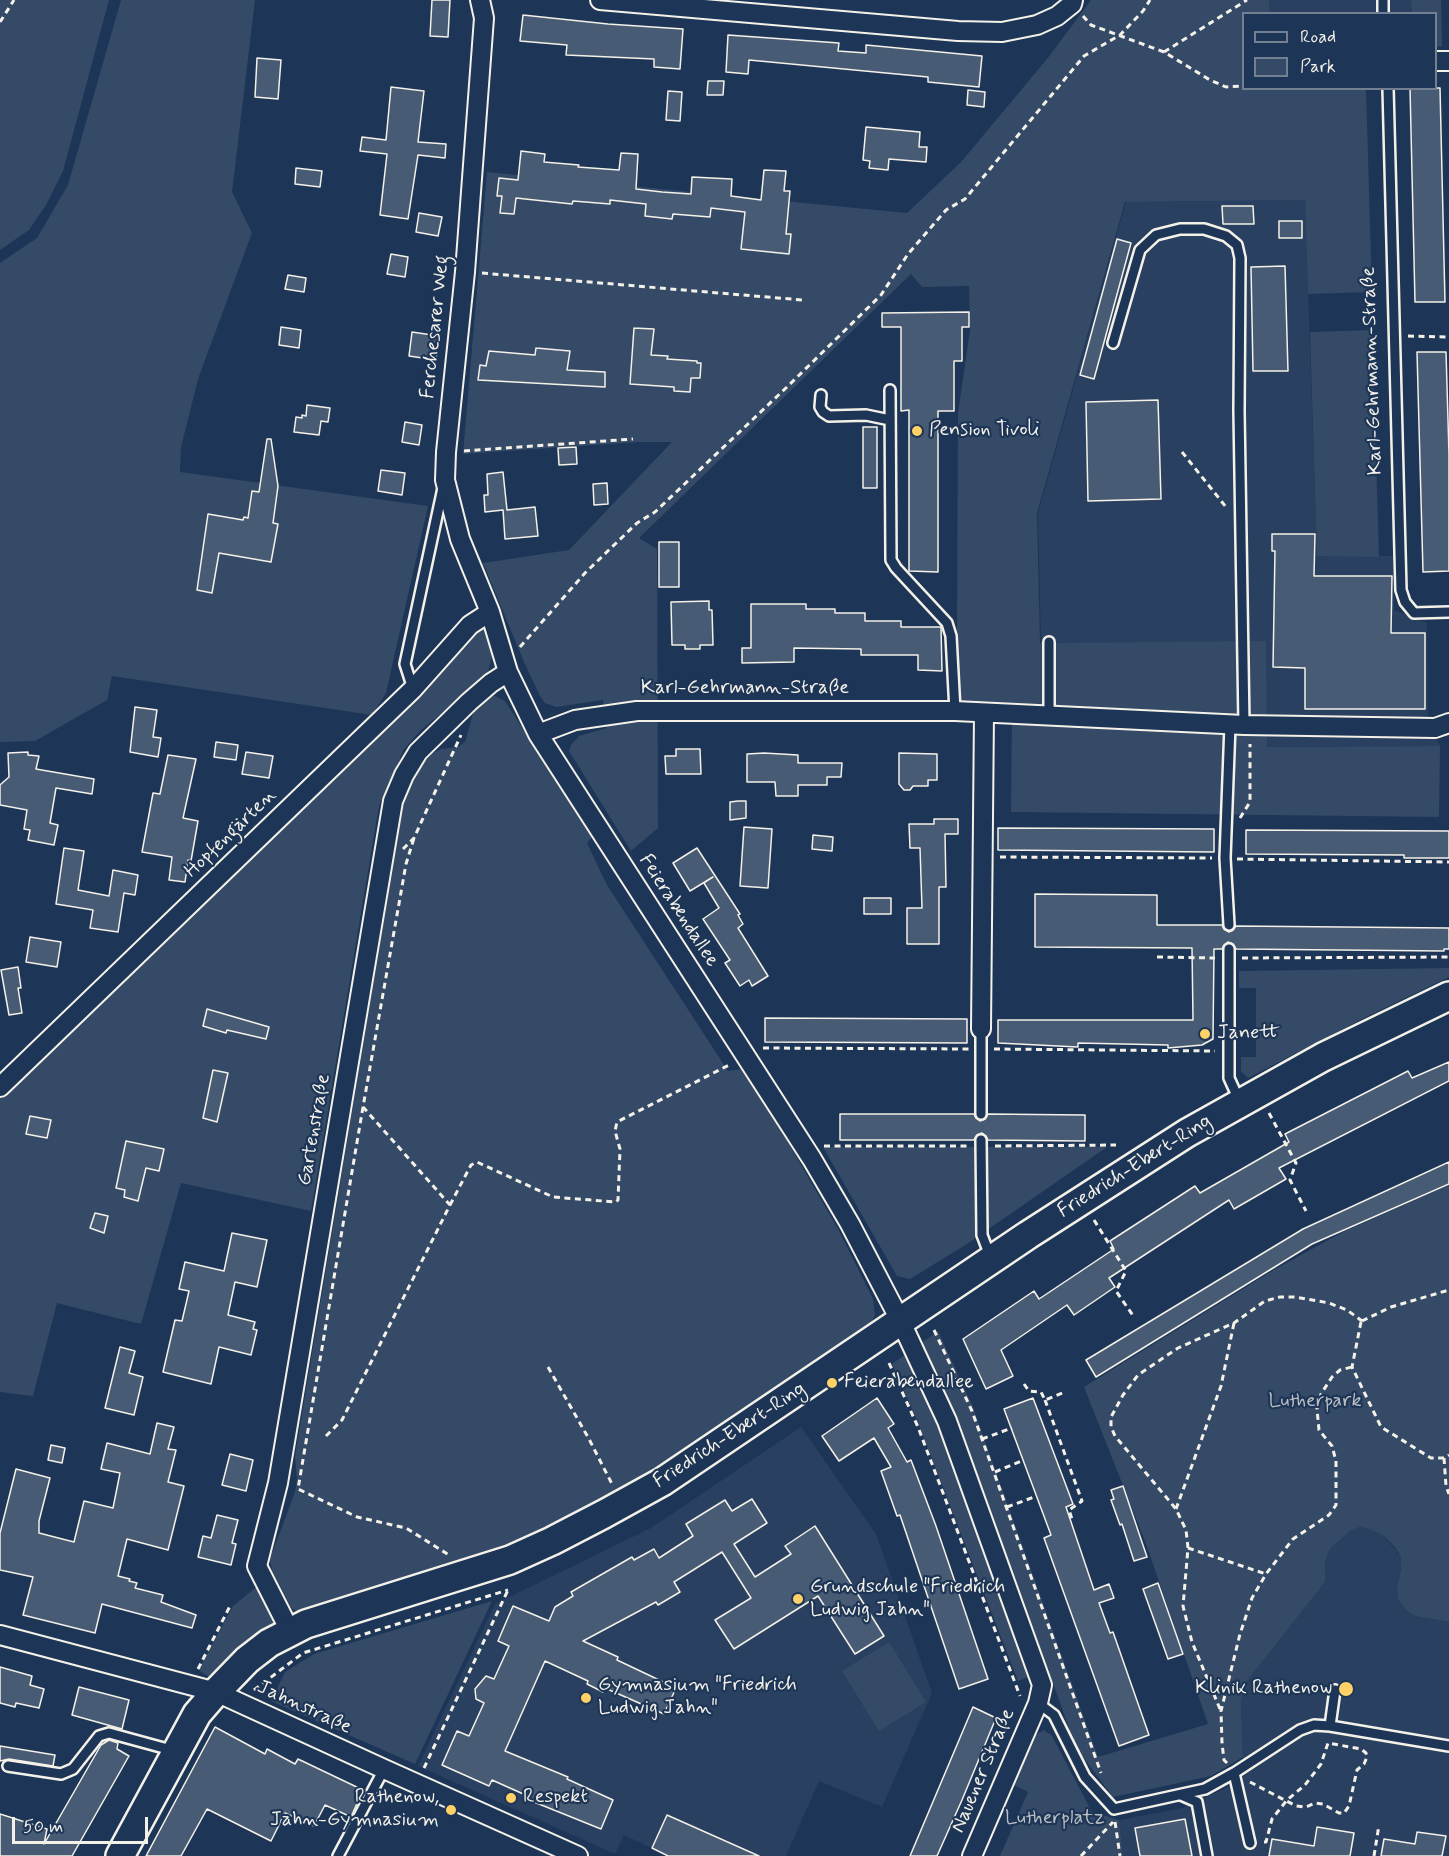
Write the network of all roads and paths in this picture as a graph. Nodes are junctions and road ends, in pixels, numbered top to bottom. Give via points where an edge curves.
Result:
1 (14, 0) edge
2 (480, 0) edge
3 (495, 0) edge
4 (600, 0) edge
5 (1150, 0) edge
6 (1247, 0) edge
7 (1072, 2) edge
8 (484, 18) junction
9 (0, 22) edge
10 (1120, 34) junction
11 (1164, 52) junction
12 (1242, 86) edge
13 (1388, 90) edge
14 (490, 274) dead end
15 (802, 300) dead end
16 (1395, 336) junction
17 (1449, 337) edge
18 (1113, 343) dead end
19 (890, 390) dead end
20 (821, 395) dead end
21 (890, 420) junction
22 (633, 440) dead end
23 (446, 452) junction
24 (1182, 452) dead end
25 (445, 480) junction
26 (1240, 525) junction
27 (490, 612) junction
28 (1449, 612) edge
29 (496, 632) joint
30 (1050, 642) dead end
31 (506, 664) junction
32 (413, 689) junction
33 (469, 702) junction
34 (956, 711) junction
35 (984, 712) junction
36 (1049, 714) junction
37 (1449, 723) edge
38 (1241, 725) junction
39 (538, 734) junction
40 (1238, 824) dead end
41 (414, 838) junction
42 (382, 868) junction
43 (1229, 926) dead end
44 (1229, 953) junction
45 (1157, 957) dead end
46 (1449, 957) edge
47 (1449, 996) edge
48 (981, 1029) joint
49 (746, 1054) junction
50 (0, 1087) edge
51 (1240, 1102) junction
52 (363, 1107) junction
53 (1269, 1113) dead end
54 (981, 1114) dead end
55 (981, 1140) dead end
56 (450, 1205) junction
57 (1306, 1211) dead end
58 (1094, 1221) dead end
59 (991, 1261) junction
60 (1449, 1290) edge
61 (1134, 1317) dead end
62 (901, 1322) junction
63 (1362, 1322) junction
64 (1234, 1323) junction
65 (934, 1330) dead end
66 (889, 1363) dead end
67 (548, 1367) dead end
68 (1352, 1367) junction
69 (1024, 1384) dead end
70 (1065, 1392) dead end
71 (1045, 1400) junction
72 (1012, 1428) dead end
73 (326, 1437) dead end
74 (982, 1439) junction
75 (1449, 1455) edge
76 (1444, 1458) junction
77 (1024, 1461) dead end
78 (994, 1472) junction
79 (612, 1486) dead end
80 (1449, 1494) edge
81 (1037, 1496) dead end
82 (1007, 1506) junction
83 (1176, 1509) junction
84 (1072, 1520) dead end
85 (1188, 1548) junction
86 (456, 1559) dead end
87 (1266, 1574) junction
88 (231, 1604) dead end
89 (290, 1631) junction
90 (0, 1635) edge
91 (1335, 1690) dead end
92 (216, 1693) junction
93 (1038, 1703) junction
94 (1221, 1711) junction
95 (1330, 1726) junction
96 (1328, 1743) junction
97 (1449, 1746) edge
98 (177, 1752) junction
99 (8, 1766) dead end
100 (424, 1768) dead end
101 (384, 1769) junction
102 (1234, 1773) junction
103 (1181, 1795) junction
104 (1287, 1800) junction
105 (1114, 1809) junction
106 (1379, 1825) dead end
107 (1250, 1843) joint
108 (120, 1856) edge
109 (338, 1856) edge
110 (578, 1856) edge
111 (972, 1856) edge
112 (1081, 1856) edge
113 (1120, 1856) edge
114 (1207, 1856) edge
115 (1374, 1856) edge

1 - 9 path
2 - 8 street, Ferchesarer Weg
3 - 8 street, Ferchesarer Weg
4 - 7 street via 1002,32 1037,25 1057,16
5 - 10 path
6 - 11 path
7 - 10 path via 1091,25
8 - 23 street, Ferchesarer Weg via 465,272
10 - 11 path
10 - 31 path via 1084,56 965,199 946,210 916,245 881,295 655,512 637,523 585,573
11 - 12 path via 1226,87
13 - 16 lane, Karl-Gehrmann-Straße
14 - 15 path
16 - 17 path
16 - 28 lane, Karl-Gehrmann-Straße via 1401,590 1414,613
18 - 26 lane via 1140,250 1156,235 1179,229 1204,229 1226,236 1236,245 1240,258
19 - 21 lane
20 - 21 lane via 820,407 830,416 866,415
21 - 34 lane via 891,560 947,623
22 - 23 path
23 - 25 street, Ferchesarer Weg
24 - 26 path
25 - 27 street, Ferchesarer Weg via 460,539
25 - 32 lane via 405,664
26 - 38 lane
27 - 29 street, Ferchesarer Weg
27 - 32 street, Hopfengärten via 470,625
29 - 31 street, Feierabendallee
30 - 36 lane
31 - 33 street, Gartenstraße
31 - 39 street, Feierabendallee
32 - 50 street, Hopfengärten
33 - 41 path via 460,741
33 - 42 street, Gartenstraße via 418,752 404,775 393,801
34 - 35 street, Karl-Gehrmann-Straße
34 - 39 street, Karl-Gehrmann-Straße via 637,711 575,720
35 - 36 street, Karl-Gehrmann-Straße
35 - 48 street
36 - 38 street, Karl-Gehrmann-Straße
37 - 38 street, Karl-Gehrmann-Straße via 1435,728
38 - 40 path via 1250,802
38 - 43 lane via 1225,858
39 - 49 street, Feierabendallee
41 - 42 path
41 - 52 path via 406,864
42 - 89 street, Gartenstraße via 278,1483 256,1566
44 - 45 path
44 - 46 path
44 - 51 lane via 1229,1078
47 - 51 main road, Friedrich-Ebert-Ring
48 - 54 lane
49 - 56 path via 617,1122 620,1149 616,1202 553,1197 477,1162 471,1164
49 - 62 street, Feierabendallee via 850,1224
51 - 59 main road, Friedrich-Ebert-Ring via 1118,1176
52 - 56 path
52 - 86 path via 298,1489 357,1517 406,1528
53 - 57 path via 1296,1162 1290,1180
55 - 59 lane via 982,1235
56 - 73 path via 342,1420
58 - 61 path via 1126,1271 1116,1291
59 - 62 main road, Friedrich-Ebert-Ring
60 - 63 path via 1391,1307
62 - 89 main road, Friedrich-Ebert-Ring via 662,1482 552,1541 473,1573
62 - 93 street, Feierabendallee via 947,1421 993,1546 1042,1685
63 - 64 path via 1329,1302 1280,1297 1265,1301
63 - 68 path
64 - 83 path via 1221,1386
64 - 83 path via 1178,1348 1138,1375 1111,1418 1114,1436
65 - 74 path
66 - 93 path via 918,1427 1021,1697
67 - 79 path
68 - 76 path via 1381,1427 1431,1458
68 - 87 path via 1332,1377 1320,1394 1317,1409 1319,1430 1332,1446 1336,1461 1335,1505 1329,1515 1293,1539
69 - 71 path via 1029,1391 1041,1392
70 - 71 path
71 - 84 path via 1082,1502 1069,1510
72 - 74 path
74 - 78 path
75 - 76 path
76 - 80 path
77 - 78 path
78 - 82 path
81 - 82 path
82 - 105 path
83 - 85 path via 1186,1530
85 - 87 path
85 - 94 path via 1183,1606 1192,1642
87 - 94 path via 1252,1598 1240,1634
88 - 92 path via 199,1666
89 - 92 main road, Friedrich-Ebert-Ring via 262,1647
90 - 92 street, Jahnstraße
91 - 95 lane
92 - 98 main road, Friedrich-Ebert-Ring via 197,1714
92 - 100 path via 303,1653 508,1590
92 - 101 street, Jahnstraße
93 - 105 lane via 1054,1715 1085,1777
93 - 111 street, Nauener Straße
94 - 102 path via 1224,1760
95 - 96 path
95 - 97 lane
95 - 102 lane via 1314,1725 1300,1730
96 - 104 path via 1321,1764
96 - 104 path via 1361,1749 1367,1757 1357,1770 1344,1813 1323,1804 1296,1806
98 - 99 lane via 109,1733 99,1736 73,1769 61,1774
98 - 108 main road, Friedrich-Ebert-Ring
101 - 109 lane
101 - 110 street, Jahnstraße
102 - 103 lane via 1204,1789
102 - 104 path
102 - 107 lane
103 - 105 lane
103 - 114 lane via 1197,1802
104 - 107 path via 1272,1819 1266,1842
106 - 115 path
112 - 113 path via 1115,1820

